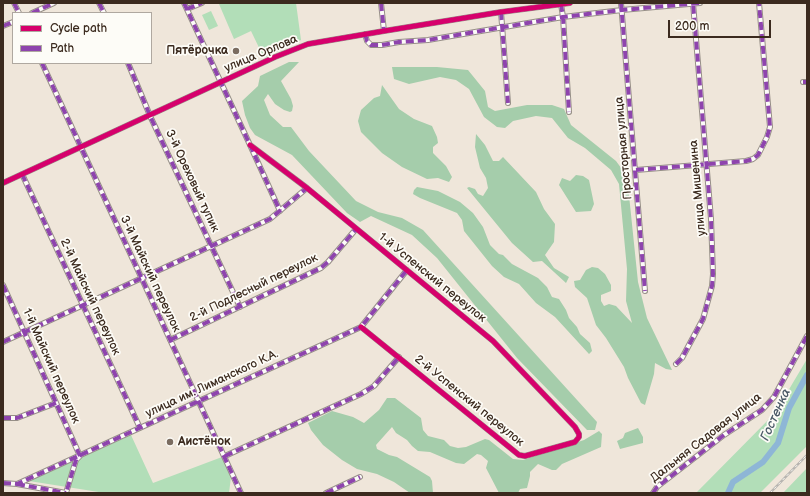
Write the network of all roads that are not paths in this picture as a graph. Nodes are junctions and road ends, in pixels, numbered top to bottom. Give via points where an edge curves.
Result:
1 (14, 3) edge
2 (54, 3) edge
3 (99, 3) edge
4 (184, 3) edge
5 (202, 3) edge
6 (381, 3) edge
7 (570, 3) edge
8 (621, 3) edge
9 (693, 3) edge
10 (700, 3) edge
11 (759, 3) edge
12 (544, 4) edge
13 (561, 4) junction
14 (187, 9) junction
15 (622, 10) junction
16 (18, 12) edge
17 (34, 12) edge
18 (104, 12) edge
19 (501, 12) junction
20 (563, 17) junction
21 (502, 27) junction
22 (384, 31) junction
23 (365, 34) junction
24 (42, 64) edge
25 (128, 64) edge
26 (221, 82) junction
27 (508, 103) dead end
28 (569, 112) dead end
29 (150, 115) junction
30 (250, 144) junction
31 (80, 147) junction
32 (706, 165) junction
33 (636, 170) junction
34 (22, 174) junction
35 (3, 183) edge
36 (307, 188) junction
37 (280, 211) junction
38 (356, 229) junction
39 (210, 246) junction
40 (407, 270) junction
41 (141, 278) junction
42 (3, 285) edge
43 (645, 291) dead end
44 (83, 306) junction
45 (240, 306) junction
46 (361, 327) junction
47 (24, 332) junction
48 (807, 336) edge
49 (170, 340) junction
50 (3, 342) edge
51 (399, 357) junction
52 (676, 364) dead end
53 (199, 402) junction
54 (56, 403) junction
55 (3, 418) edge
56 (140, 428) junction
57 (575, 442) joint
58 (80, 456) junction
59 (224, 456) junction
60 (360, 477) dead end
61 (3, 483) edge
62 (17, 484) junction
63 (66, 493) edge
64 (241, 493) edge
65 (326, 493) edge
66 (653, 493) edge

1 - 16 street
2 - 17 street
3 - 18 street
4 - 14 street, 1-й Успенский переулок
5 - 14 street
6 - 22 street
7 - 13 street, улица Орлова
8 - 15 street, Просторная улица
9 - 10 street
9 - 15 street
9 - 32 street, улица Мишенина
11 - 32 street via 770,127 767,137 758,155 753,159
12 - 13 street, улица Орлова
12 - 19 street, улица Орлова
13 - 20 street
14 - 26 street, 1-й Успенский переулок
15 - 20 street
15 - 33 street, Просторная улица
19 - 21 street
19 - 22 street, улица Орлова
20 - 21 street
20 - 28 street
21 - 23 street via 382,45 371,45
21 - 27 street
22 - 23 street, улица Орлова
23 - 26 street, улица Орлова via 308,44
24 - 31 street, 3-й Майский переулок
25 - 29 street, 3-й Ореховый тупик
26 - 29 street, улица Орлова
26 - 30 street, 1-й Успенский переулок
29 - 31 street, улица Орлова
29 - 39 street, 3-й Ореховый тупик
30 - 36 street, 1-й Успенский переулок
30 - 37 street, 1-й Успенский переулок
31 - 34 street, улица Орлова
31 - 41 street, 3-й Майский переулок
32 - 33 street
32 - 52 street, улица Мишенина via 712,237 712,286 700,327
33 - 43 street, Просторная улица
34 - 35 street, улица Орлова
34 - 44 street, 2-й Майский переулок
36 - 37 street
36 - 38 street, 1-й Успенский переулок
37 - 39 street via 270,219
38 - 40 street, 1-й Успенский переулок
38 - 45 street, 2-й Подлесный переулок via 321,268
39 - 41 street
39 - 45 street, 3-й Ореховый тупик
40 - 46 street, улица им. Лиманского К.А.
40 - 57 street, 1-й Успенский переулок via 493,341 575,427 579,434
41 - 44 street
41 - 49 street, 3-й Майский переулок
42 - 47 street, 1-й Майский переулок
44 - 47 street
44 - 56 street, 2-й Майский переулок
45 - 49 street, 2-й Подлесный переулок
46 - 51 street, 2-й Успенский переулок
46 - 53 street, улица им. Лиманского К.А.
47 - 50 street
47 - 54 street, 1-й Майский переулок
48 - 66 street, Дальняя Садовая улица via 774,397 762,410 724,435 657,487
49 - 53 street, 3-й Майский переулок
51 - 57 street, 2-й Успенский переулок via 519,455 526,456
51 - 59 street via 374,386 361,394
53 - 56 street, улица им. Лиманского К.А.
53 - 59 street, 3-й Майский переулок
54 - 55 street via 17,418
54 - 58 street, 1-й Майский переулок
56 - 58 street, улица им. Лиманского К.А.
58 - 62 street, улица им. Лиманского К.А.
58 - 63 street via 76,460
59 - 64 street, 3-й Майский переулок
60 - 65 street
61 - 62 street, улица им. Лиманского К.А.
62 - 63 street

